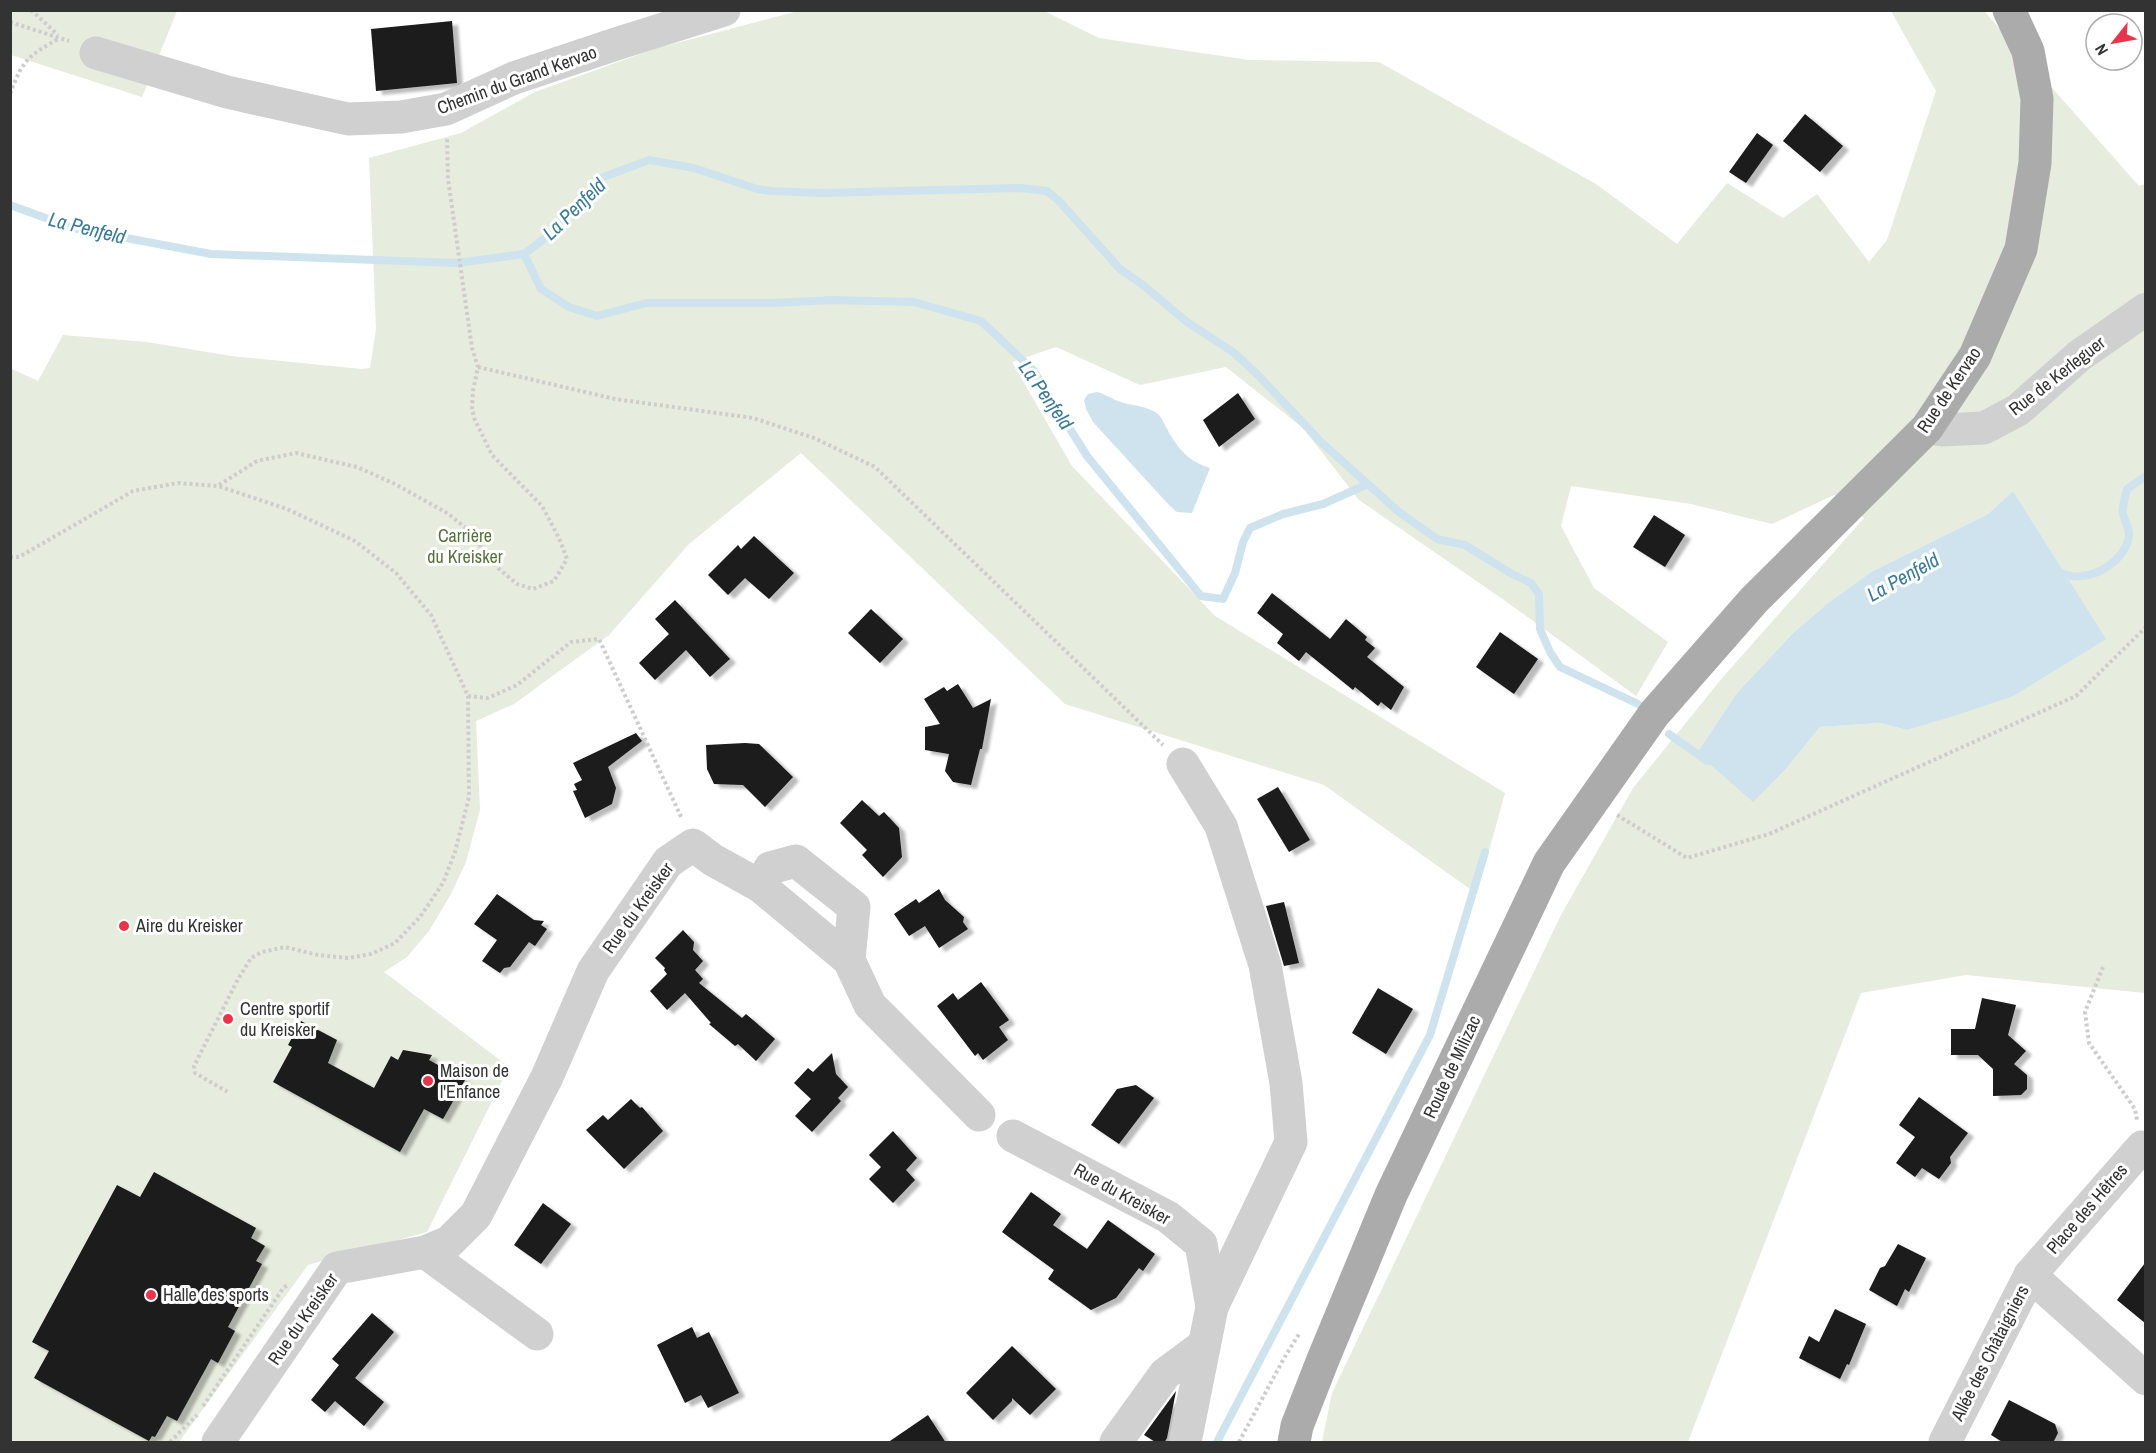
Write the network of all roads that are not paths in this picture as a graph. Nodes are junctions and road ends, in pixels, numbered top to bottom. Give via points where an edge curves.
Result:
1 (724, 10) edge
2 (2009, 10) edge
3 (96, 53) dead end
4 (2145, 309) edge
5 (1927, 428) junction
6 (1654, 714) joint
7 (1183, 764) road end
8 (760, 886) junction
9 (849, 960) junction
10 (979, 1115) dead end
11 (1013, 1136) dead end
12 (2144, 1148) edge
13 (425, 1252) junction
14 (2030, 1275) junction
15 (1212, 1308) junction
16 (537, 1335) dead end
17 (1204, 1345) junction
18 (2145, 1379) edge
19 (218, 1443) edge
20 (1116, 1443) edge
21 (1185, 1443) edge
22 (1294, 1443) edge
23 (1945, 1443) edge

1 - 3 street, Chemin du Grand Kervao via 514,78 446,109 401,117 348,119 227,92
2 - 5 main road, Rue de Kervao via 2028,51 2037,99 2035,163 2021,249 1975,356
4 - 5 street, Rue de Kerleguer via 2079,357 2018,410 1984,428
5 - 6 main road, Rue de Kervao via 1754,600
6 - 22 main road, Route de Milizac via 1549,863 1391,1195 1322,1362
7 - 15 street via 1221,826 1265,965 1286,1083 1291,1142
8 - 9 street
8 - 9 street via 770,868 796,861 854,907
8 - 13 street, Rue du Kreisker via 693,845 668,862 593,970 547,1077 476,1215 449,1242
9 - 10 street via 870,1005
11 - 15 street, Rue du Kreisker via 1168,1217 1201,1244
12 - 14 street, Place des Hêtres
13 - 16 street
13 - 19 street, Rue du Kreisker via 337,1268
14 - 18 street, Allée des Châtaigniers
14 - 23 street, Allée des Châtaigniers
15 - 17 street
17 - 20 street via 1165,1374
17 - 21 street

